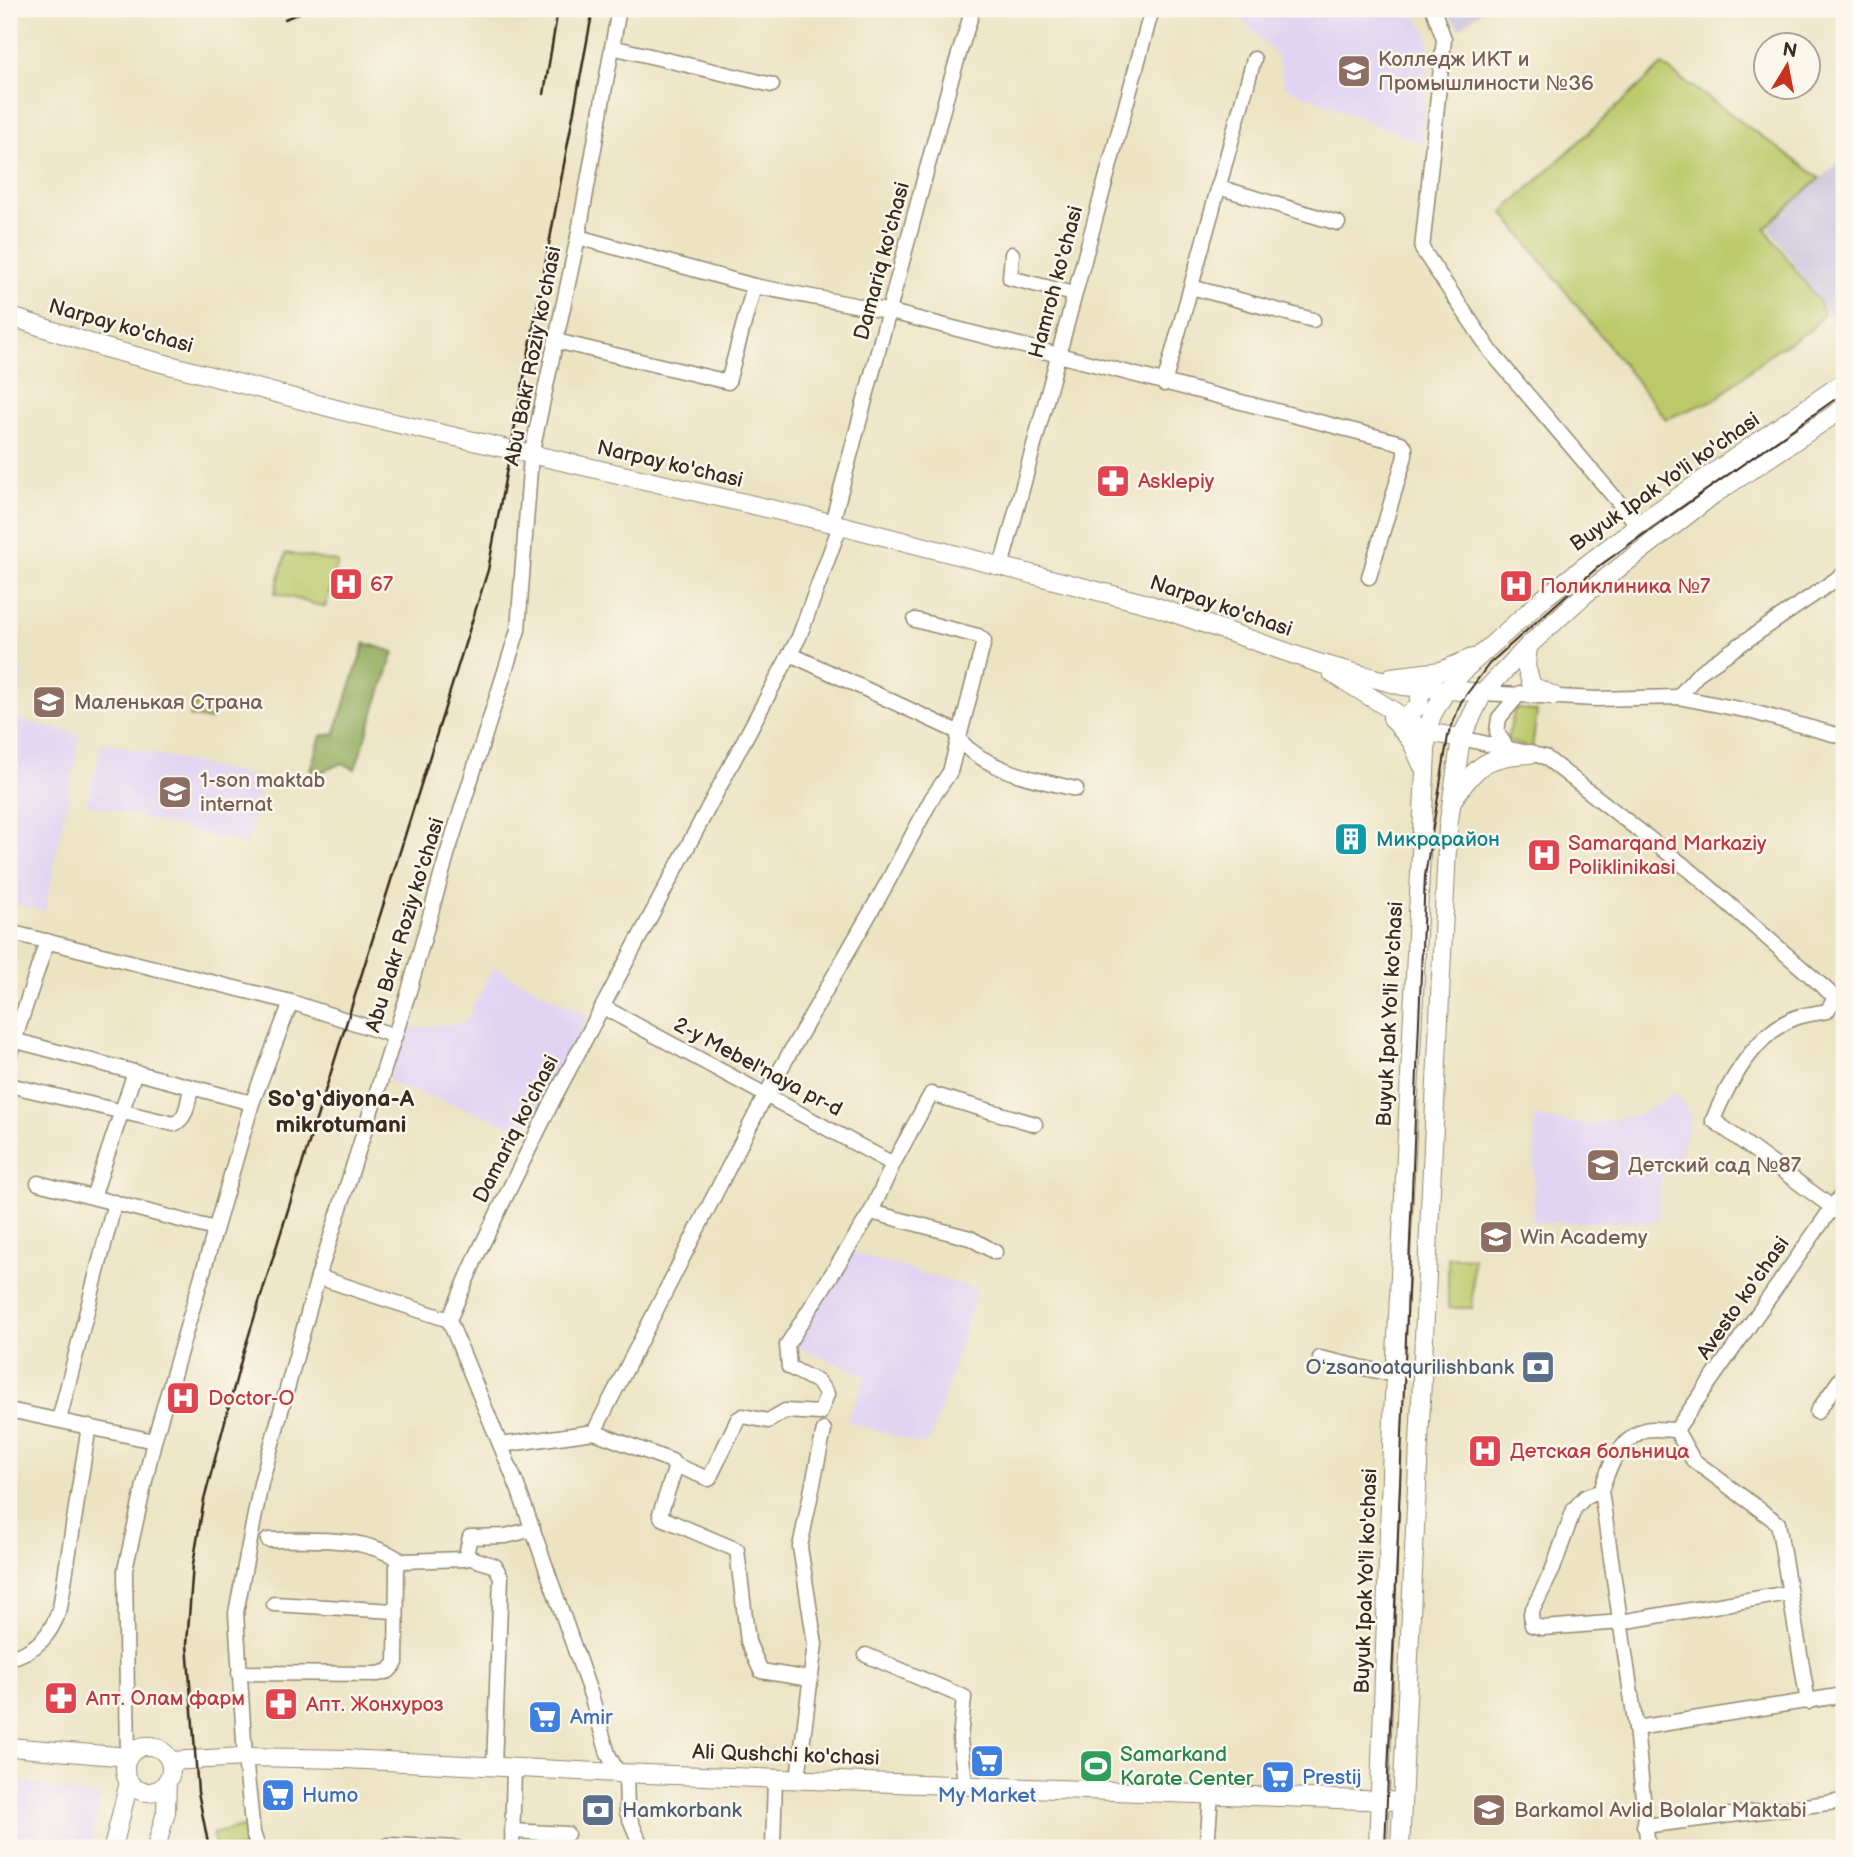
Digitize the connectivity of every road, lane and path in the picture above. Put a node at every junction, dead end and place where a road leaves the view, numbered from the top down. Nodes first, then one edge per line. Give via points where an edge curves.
1 (619, 9) edge
2 (973, 9) edge
3 (1153, 9) edge
4 (1433, 9) edge
5 (612, 47) junction
6 (1254, 59) dead end
7 (772, 85) dead end
8 (1219, 187) junction
9 (1338, 223) dead end
10 (578, 237) junction
11 (1012, 254) dead end
12 (754, 286) junction
13 (1191, 286) junction
14 (1074, 294) junction
15 (891, 312) junction
16 (9, 316) edge
17 (1313, 320) dead end
18 (556, 341) junction
19 (1058, 353) junction
20 (1844, 382) edge
21 (1164, 384) junction
22 (1844, 408) edge
23 (531, 456) junction
24 (836, 525) junction
25 (1638, 525) junction
26 (1001, 567) junction
27 (1844, 574) edge
28 (1369, 576) dead end
29 (915, 620) dead end
30 (1528, 646) junction
31 (790, 654) junction
32 (1482, 654) junction
33 (1318, 663) junction
34 (1368, 677) junction
35 (1421, 688) junction
36 (1446, 691) junction
37 (1483, 693) junction
38 (1520, 694) junction
39 (1554, 696) junction
40 (1678, 697) junction
41 (1372, 699) junction
42 (1404, 720) junction
43 (1427, 732) junction
44 (959, 736) junction
45 (1844, 737) edge
46 (1461, 738) junction
47 (1507, 748) junction
48 (1530, 754) junction
49 (1424, 773) junction
50 (1076, 789) dead end
51 (1452, 800) junction
52 (9, 932) edge
53 (47, 941) junction
54 (1840, 1001) edge
55 (291, 1002) junction
56 (603, 1007) junction
57 (394, 1036) junction
58 (12, 1040) edge
59 (9, 1056) edge
60 (135, 1072) junction
61 (9, 1085) edge
62 (191, 1087) junction
63 (765, 1096) junction
64 (252, 1103) junction
65 (122, 1112) junction
66 (1035, 1124) dead end
67 (893, 1164) junction
68 (38, 1183) dead end
69 (1844, 1191) edge
70 (93, 1197) junction
71 (115, 1202) junction
72 (1839, 1211) edge
73 (871, 1212) junction
74 (215, 1229) junction
75 (995, 1252) dead end
76 (318, 1277) junction
77 (449, 1320) junction
78 (1320, 1358) dead end
79 (1844, 1374) edge
80 (1395, 1375) junction
81 (9, 1410) edge
82 (1817, 1412) dead end
83 (59, 1420) junction
84 (89, 1426) junction
85 (824, 1430) dead end
86 (1676, 1430) junction
87 (594, 1432) junction
88 (154, 1441) junction
89 (501, 1445) junction
90 (676, 1465) junction
91 (1601, 1491) junction
92 (533, 1530) junction
93 (268, 1540) dead end
94 (467, 1557) junction
95 (402, 1561) junction
96 (1788, 1592) junction
97 (274, 1604) dead end
98 (396, 1611) junction
99 (1620, 1622) junction
100 (866, 1655) dead end
101 (9, 1658) edge
102 (239, 1673) junction
103 (810, 1678) junction
104 (1844, 1695) edge
105 (1808, 1702) junction
106 (1636, 1728) junction
107 (9, 1747) edge
108 (128, 1757) junction
109 (245, 1757) junction
110 (170, 1761) junction
111 (494, 1767) junction
112 (514, 1767) junction
113 (622, 1773) junction
114 (775, 1777) junction
115 (798, 1778) junction
116 (167, 1781) junction
117 (129, 1782) junction
118 (965, 1784) junction
119 (1211, 1794) junction
120 (1380, 1800) junction
121 (125, 1801) junction
122 (1844, 1801) edge
123 (1402, 1802) junction
124 (166, 1812) junction
125 (1644, 1826) junction
126 (512, 1831) junction
127 (567, 1834) dead end
128 (113, 1848) edge
129 (156, 1848) edge
130 (258, 1848) edge
131 (388, 1848) edge
132 (457, 1848) edge
133 (512, 1848) edge
134 (642, 1848) edge
135 (772, 1848) edge
136 (1207, 1848) edge
137 (1378, 1848) edge
138 (1400, 1848) edge
139 (1648, 1848) edge

1 - 5 street, Abu Bakr Roziy ko'chasi
2 - 15 street, Damariq ko'chasi
3 - 14 street, Hamroh ko'chasi
4 - 25 street via 1444,39 1422,249 1492,353
5 - 7 street
5 - 10 street, Abu Bakr Roziy ko'chasi
6 - 8 street
8 - 9 street
8 - 13 street
10 - 12 street
10 - 18 street, Abu Bakr Roziy ko'chasi
11 - 14 street via 1010,278
12 - 15 street
12 - 18 street via 728,382
13 - 17 street
13 - 21 street
14 - 19 street, Hamroh ko'chasi
15 - 19 street
15 - 24 street, Damariq ko'chasi
16 - 23 main road, Narpay ko'chasi via 105,348
18 - 23 street, Abu Bakr Roziy ko'chasi
19 - 21 street
19 - 26 street, Hamroh ko'chasi
20 - 25 main road, Buyuk Ipak Yo'li ko'chasi
21 - 28 street via 1401,443 1405,456
22 - 30 main road, Buyuk Ipak Yo'li ko'chasi via 1713,495 1584,595
23 - 24 main road, Narpay ko'chasi
23 - 57 street, Abu Bakr Roziy ko'chasi via 518,630
24 - 26 main road, Narpay ko'chasi
24 - 31 street, Damariq ko'chasi
25 - 32 main road, Buyuk Ipak Yo'li ko'chasi via 1545,597
26 - 33 main road, Narpay ko'chasi via 1148,604
27 - 40 street via 1700,672
29 - 44 street via 984,641
30 - 37 main road, Buyuk Ipak Yo'li ko'chasi
30 - 39 main road via 1525,666 1532,686
31 - 44 street
31 - 56 street, Damariq ko'chasi
32 - 34 main road via 1441,671
32 - 36 main road, Buyuk Ipak Yo'li ko'chasi
33 - 34 main road, Narpay ko'chasi
33 - 41 main road, Narpay ko'chasi
34 - 35 main road, Narpay ko'chasi
35 - 36 main road, Narpay ko'chasi
35 - 42 main road via 1419,705
36 - 37 main road, Narpay ko'chasi
36 - 43 main road, Buyuk Ipak Yo'li ko'chasi
37 - 38 street
37 - 46 main road, Buyuk Ipak Yo'li ko'chasi
38 - 39 street
38 - 47 street via 1500,718 1497,733
39 - 40 street
40 - 45 street
41 - 42 main road, Narpay ko'chasi
41 - 49 main road via 1408,736
42 - 43 main road, Narpay ko'chasi
43 - 46 main road, Narpay ko'chasi
43 - 49 main road, Buyuk Ipak Yo'li ko'chasi
44 - 50 street via 986,762
44 - 63 street via 950,772
46 - 47 street
46 - 51 main road, Buyuk Ipak Yo'li ko'chasi
47 - 48 street
48 - 51 main road via 1492,758 1478,767
48 - 54 street via 1545,757 1691,871
49 - 80 main road, Buyuk Ipak Yo'li ko'chasi
51 - 123 main road, Buyuk Ipak Yo'li ko'chasi
52 - 53 street
53 - 55 street
53 - 58 street
54 - 72 street via 1827,1011 1776,1027 1754,1050 1713,1121
55 - 57 street
55 - 64 street
56 - 63 street, 2-y Mebel'naya pr-d
56 - 77 street, Damariq ko'chasi via 549,1108
57 - 76 street, Abu Bakr Roziy ko'chasi
58 - 59 street
58 - 60 street
60 - 62 street
60 - 65 street
61 - 65 street
62 - 64 street
62 - 65 street via 185,1114 174,1124
63 - 67 street, 2-y Mebel'naya pr-d
63 - 87 street
64 - 74 street
65 - 70 street
66 - 67 street via 931,1094
67 - 73 street
68 - 70 street
69 - 72 street, Avesto ko'chasi
70 - 71 street
71 - 74 street
71 - 83 street
72 - 86 street, Avesto ko'chasi
73 - 75 street via 970,1238
73 - 90 street via 787,1345 789,1367 818,1382 827,1394 820,1413 785,1411 768,1421 743,1416 709,1479
74 - 88 street
76 - 77 street
76 - 102 street, Abu Bakr Roziy ko'chasi via 261,1483 236,1612
77 - 89 street
78 - 80 street
79 - 82 street
80 - 120 main road, Buyuk Ipak Yo'li ko'chasi
81 - 83 street
83 - 84 street
84 - 88 street
84 - 101 street via 60,1608 52,1631 38,1645
85 - 103 street via 800,1547 815,1644
86 - 91 street via 1643,1430 1628,1442 1607,1472
86 - 96 street via 1693,1460 1778,1523
87 - 89 street
87 - 90 street
88 - 108 street via 125,1570
89 - 92 street
90 - 103 street via 662,1518 737,1550 748,1642 761,1671
91 - 99 street
91 - 99 street via 1585,1497 1574,1509 1553,1569 1531,1613 1532,1625
92 - 94 street via 506,1536 474,1535
92 - 113 street via 608,1754
93 - 95 street via 350,1540 383,1549
94 - 95 street
94 - 111 street via 495,1566 501,1577
95 - 98 street via 397,1566
96 - 99 street
96 - 105 street
97 - 98 street
98 - 102 street via 396,1663 389,1671
99 - 106 street
100 - 118 street via 964,1697 960,1740
102 - 109 street, Abu Bakr Roziy ko'chasi
103 - 115 street
104 - 105 street
105 - 106 street
106 - 125 street
107 - 108 main road, Ali Qushchi ko'chasi
108 - 110 main road, Ali Qushchi ko'chasi via 147,1746 162,1750
108 - 117 main road
109 - 110 main road, Ali Qushchi ko'chasi
109 - 111 main road, Ali Qushchi ko'chasi
109 - 130 street, Abu Bakr Roziy ko'chasi
110 - 116 main road
111 - 112 main road, Ali Qushchi ko'chasi
112 - 113 main road, Ali Qushchi ko'chasi
112 - 126 street
113 - 114 main road, Ali Qushchi ko'chasi
113 - 134 street via 627,1812
114 - 115 main road, Ali Qushchi ko'chasi
114 - 135 street
115 - 118 main road, Ali Qushchi ko'chasi
116 - 117 main road via 148,1791
116 - 124 main road
117 - 121 main road
118 - 119 main road, Ali Qushchi ko'chasi
119 - 120 main road, Ali Qushchi ko'chasi
119 - 136 street
120 - 123 main road, Ali Qushchi ko'chasi
120 - 137 main road, Buyuk Ipak Yo'li ko'chasi
121 - 124 main road via 148,1795
121 - 128 main road
122 - 125 street
123 - 138 main road, Buyuk Ipak Yo'li ko'chasi
124 - 129 main road
125 - 139 street
126 - 127 street
126 - 133 street
131 - 132 street

